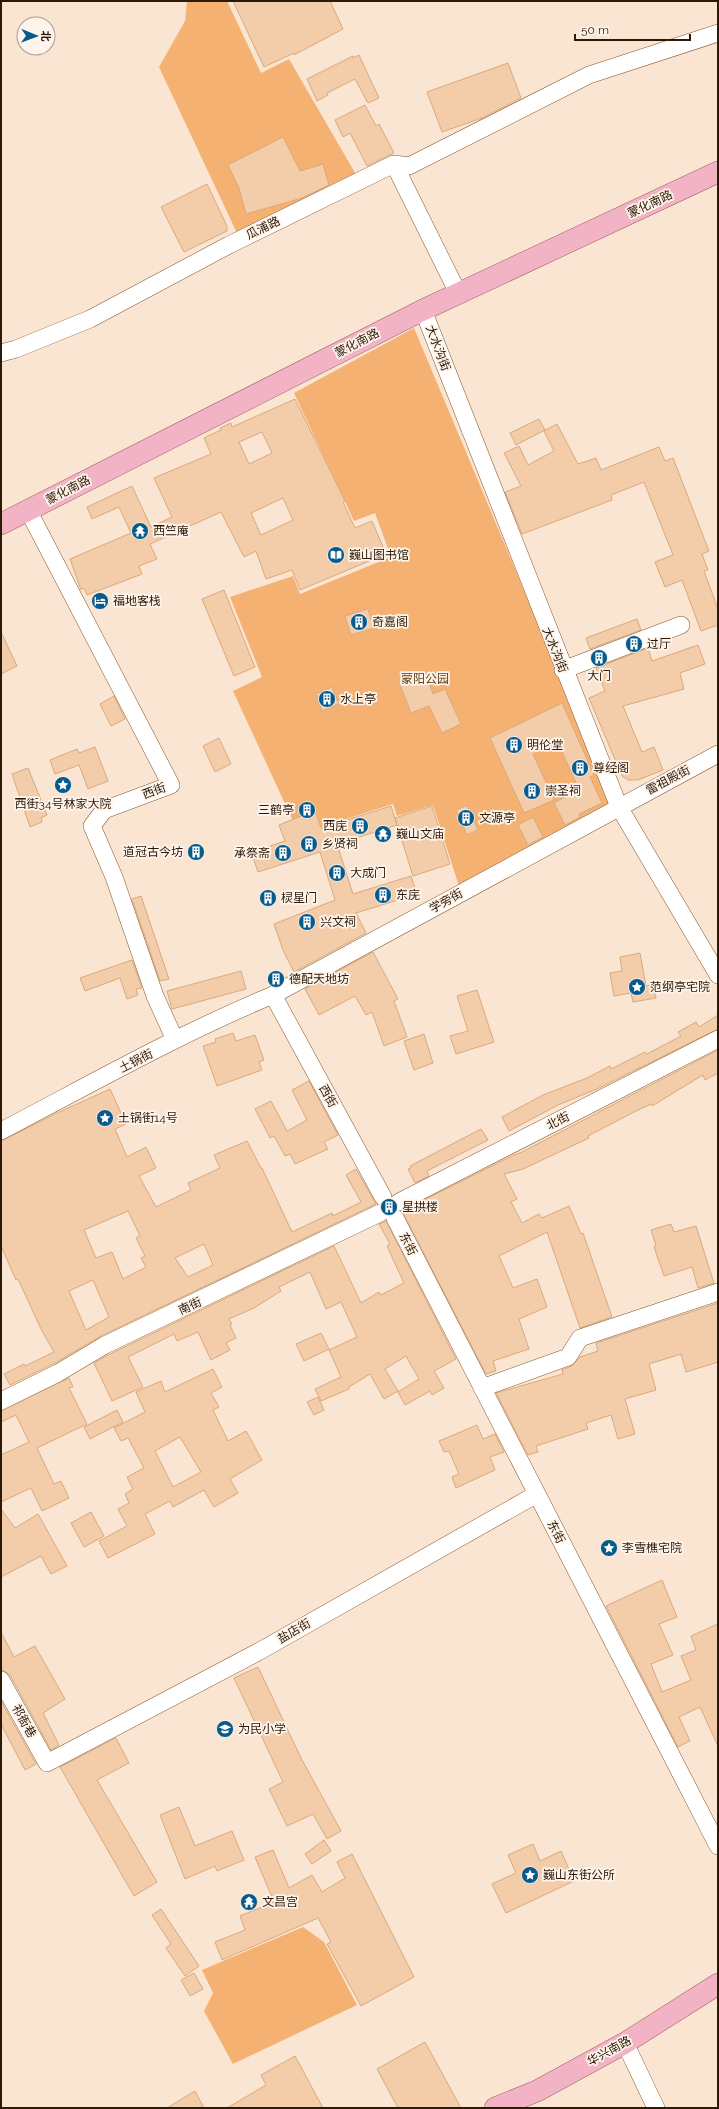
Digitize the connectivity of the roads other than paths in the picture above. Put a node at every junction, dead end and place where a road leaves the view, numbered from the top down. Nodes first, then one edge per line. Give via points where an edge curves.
1 (718, 34) edge
2 (394, 164) junction
3 (718, 172) edge
4 (458, 293) junction
5 (423, 310) junction
6 (1, 353) edge
7 (28, 510) junction
8 (1, 524) edge
9 (682, 625) dead end
10 (564, 670) junction
11 (718, 754) edge
12 (619, 807) junction
13 (718, 975) edge
14 (273, 995) junction
15 (175, 1040) junction
16 (718, 1040) edge
17 (1, 1131) edge
18 (389, 1207) junction
19 (718, 1292) edge
20 (482, 1388) junction
21 (1, 1401) edge
22 (537, 1494) junction
23 (1, 1680) edge
24 (47, 1763) joint
25 (718, 1846) edge
26 (718, 1984) edge
27 (625, 2043) junction
28 (495, 2108) edge
29 (656, 2108) edge

1 - 2 street via 589,75 409,166
2 - 4 street
2 - 6 street, 瓜浦路 via 229,245 90,319
3 - 4 main road, 蒙化南路
4 - 5 main road, 蒙化南路
5 - 7 main road, 蒙化南路
5 - 10 street, 大水沟街
7 - 8 main road, 蒙化南路
7 - 15 street, 西街 via 171,785 104,810 92,826 114,877 155,996
9 - 10 street
10 - 12 street, 大水沟街
11 - 12 street, 雷祖殿街
12 - 13 street, 大水沟街
12 - 14 street, 学旁街
14 - 15 street, 土锅街
14 - 18 street, 西街
15 - 17 street, 土锅街
16 - 18 street, 北街
18 - 20 street, 东街
18 - 21 street, 南街 via 106,1345 58,1373
19 - 20 street via 580,1338 568,1357
20 - 22 street, 东街
22 - 24 street, 盐店街 via 258,1652
22 - 25 street, 东街
23 - 24 street, 祁衙巷
26 - 27 main road, 华兴南路
27 - 28 main road, 华兴南路 via 537,2091
27 - 29 street

